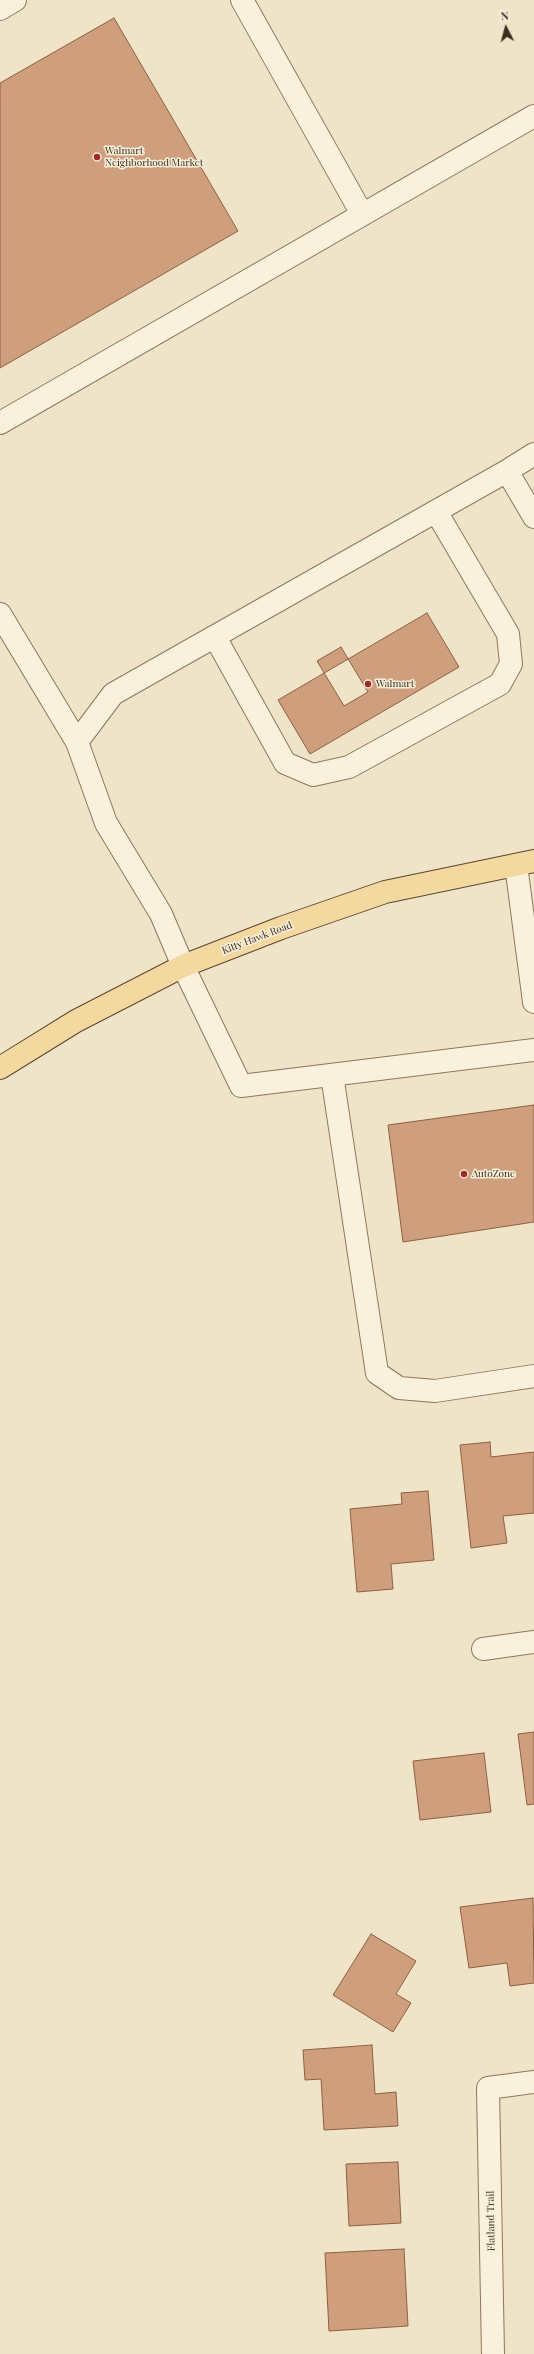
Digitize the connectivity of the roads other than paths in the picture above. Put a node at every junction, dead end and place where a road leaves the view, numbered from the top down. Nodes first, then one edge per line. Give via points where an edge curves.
1 (15, 0) edge
2 (242, 0) edge
3 (0, 9) edge
4 (534, 116) edge
5 (362, 214) junction
6 (0, 423) edge
7 (534, 454) edge
8 (507, 471) junction
9 (437, 512) junction
10 (534, 517) edge
11 (0, 614) edge
12 (216, 637) junction
13 (77, 742) junction
14 (525, 863) edge
15 (183, 966) junction
16 (534, 1002) edge
17 (534, 1050) edge
18 (0, 1068) edge
19 (332, 1075) junction
20 (534, 1376) edge
21 (534, 1642) edge
22 (483, 1649) dead end
23 (534, 2082) edge
24 (493, 2354) edge

1 - 3 street
2 - 5 street
4 - 5 street
5 - 6 street
7 - 8 street
8 - 9 street
8 - 10 street
9 - 12 street
9 - 12 street via 508,634 511,664 500,684 348,767 314,775 285,763
11 - 13 street
12 - 13 street via 113,694
13 - 15 street via 106,823 161,914
14 - 15 main road, Kitty Hawk Road via 385,892
14 - 16 street
15 - 18 main road, Kitty Hawk Road via 76,1021
15 - 19 street via 241,1086
17 - 19 street
19 - 20 street via 377,1373 398,1388 435,1391
21 - 22 street
23 - 24 street, Flatland Trail via 488,2088

